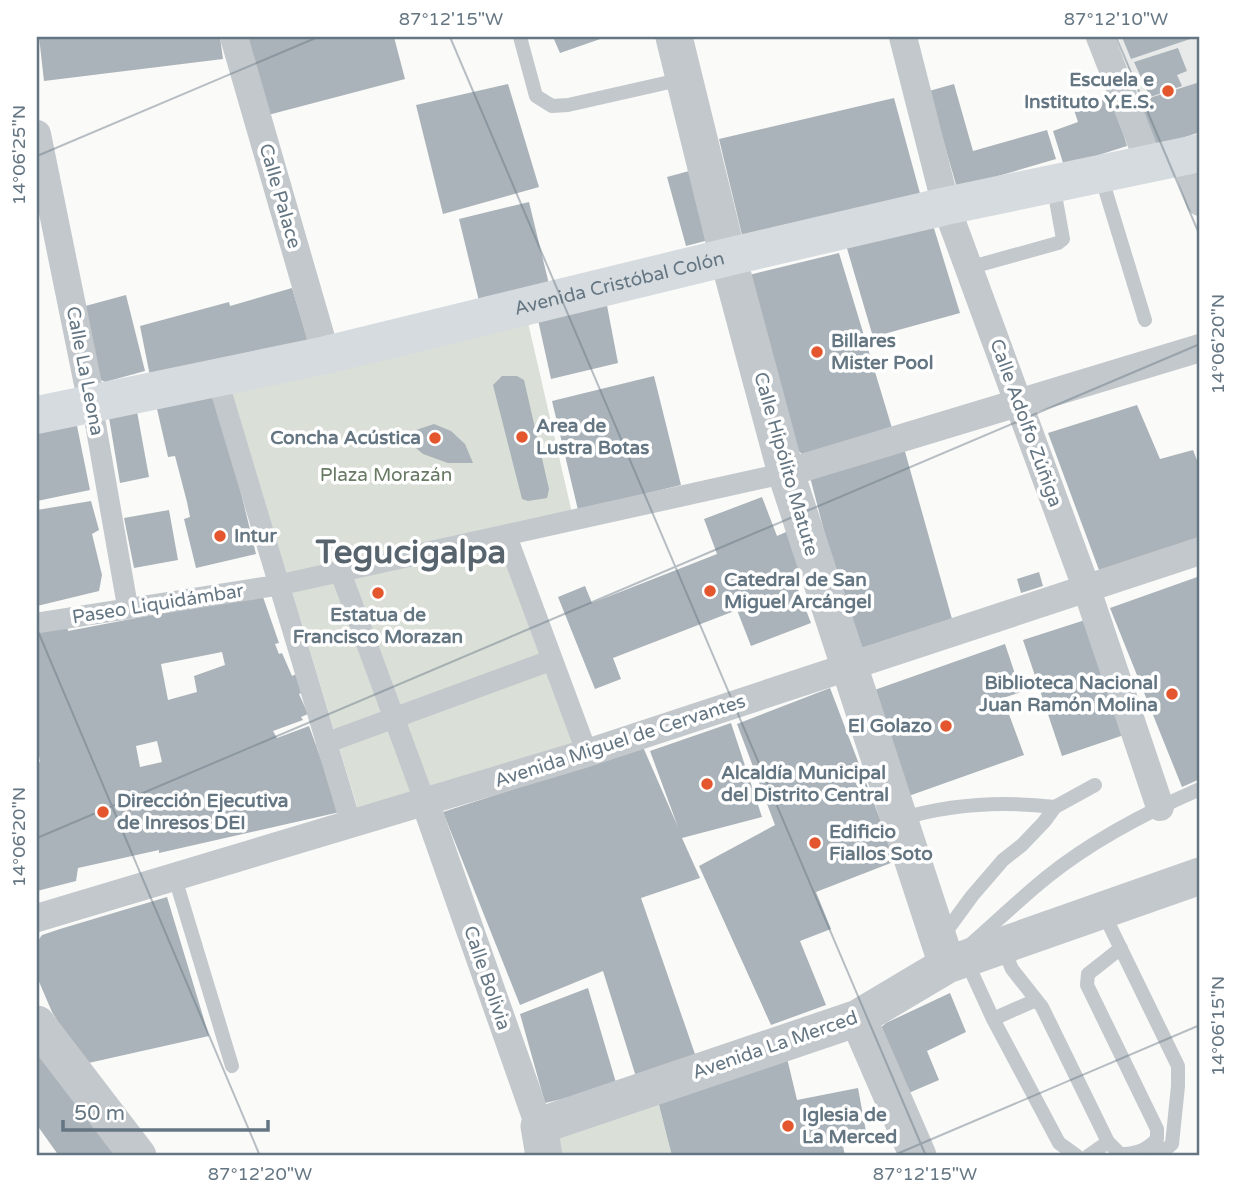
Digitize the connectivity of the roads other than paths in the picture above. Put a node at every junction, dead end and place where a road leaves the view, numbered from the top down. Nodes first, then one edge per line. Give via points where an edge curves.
1 (234, 37) edge
2 (520, 37) edge
3 (674, 37) edge
4 (903, 37) edge
5 (1100, 37) edge
6 (684, 79) junction
7 (37, 134) edge
8 (1178, 158) edge
9 (1101, 175) junction
10 (1053, 184) junction
11 (1200, 202) edge
12 (946, 206) junction
13 (727, 257) junction
14 (968, 268) junction
15 (1144, 320) dead end
16 (1200, 348) edge
17 (326, 355) junction
18 (217, 378) junction
19 (92, 404) junction
20 (1018, 404) junction
21 (37, 415) edge
22 (786, 473) junction
23 (506, 535) junction
24 (1200, 551) edge
25 (340, 571) junction
26 (279, 585) junction
27 (1086, 587) junction
28 (128, 608) junction
29 (37, 623) edge
30 (552, 660) junction
31 (849, 668) junction
32 (394, 718) junction
33 (326, 743) junction
34 (587, 753) junction
35 (1095, 785) dead end
36 (1200, 789) edge
37 (425, 802) junction
38 (1055, 807) junction
39 (1160, 807) junction
40 (899, 820) junction
41 (351, 824) junction
42 (1200, 876) edge
43 (176, 878) junction
44 (1102, 910) junction
45 (37, 918) edge
46 (1002, 946) junction
47 (1121, 948) junction
48 (950, 955) junction
49 (1036, 1000) junction
50 (858, 1018) junction
51 (993, 1019) junction
52 (37, 1024) edge
53 (232, 1066) dead end
54 (541, 1141) edge
55 (1108, 1142) junction
56 (138, 1156) edge
57 (918, 1156) edge
58 (1077, 1156) edge
59 (1088, 1156) edge
60 (1158, 1156) edge

1 - 17 street, Calle Palace
2 - 6 lane via 536,96 552,106
3 - 6 street, Calle Hipólito Matute
4 - 12 street, Calle Adolfo Zúñiga
5 - 8 street
6 - 13 street, Calle Hipólito Matute
7 - 19 street, Calle La Leona
8 - 9 main road, Avenida Cristóbal Colón
8 - 11 street
9 - 10 main road, Avenida Cristóbal Colón
9 - 15 lane
10 - 12 main road, Avenida Cristóbal Colón
10 - 14 lane via 1063,239
12 - 13 main road, Avenida Cristóbal Colón
12 - 14 street, Calle Adolfo Zúñiga
13 - 17 main road, Avenida Cristóbal Colón
13 - 22 street, Calle Hipólito Matute
14 - 20 street, Calle Adolfo Zúñiga
16 - 20 street
17 - 18 main road, Avenida Cristóbal Colón
18 - 19 main road, Avenida Cristóbal Colón
18 - 26 street
19 - 21 main road, Avenida Cristóbal Colón
19 - 28 street, Calle La Leona
20 - 22 street
20 - 27 street, Calle Adolfo Zúñiga
22 - 23 street, Paseo Liquidámbar
22 - 31 street, Calle Hipólito Matute
23 - 25 street, Paseo Liquidámbar
23 - 30 street
24 - 27 street, Avenida Miguel de Cervantes
25 - 26 street, Paseo Liquidámbar
25 - 32 street
26 - 28 street, Paseo Liquidámbar
26 - 33 street
27 - 31 street, Avenida Miguel de Cervantes
27 - 39 street, Calle Adolfo Zúñiga
28 - 29 street, Paseo Liquidámbar
30 - 32 street
30 - 34 street
31 - 34 street, Avenida Miguel de Cervantes
31 - 40 street, Calle Hipólito Matute
32 - 33 street
32 - 37 street
33 - 41 street
34 - 37 street, Avenida Miguel de Cervantes
35 - 38 lane
36 - 39 lane
37 - 41 street, Avenida Miguel de Cervantes
37 - 54 street, Calle Bolivia
38 - 40 lane via 989,804
38 - 48 lane via 980,887
39 - 48 lane via 1048,876
40 - 48 street, Calle Hipólito Matute
41 - 43 street, Avenida Miguel de Cervantes
42 - 44 street, Avenida La Merced
43 - 45 street, Avenida Miguel de Cervantes
43 - 53 lane
44 - 46 street, Avenida La Merced
44 - 47 lane
46 - 48 street, Avenida La Merced
46 - 49 lane via 1012,969
47 - 55 lane via 1088,974 1087,985 1157,1129 1157,1139 1134,1154 1120,1154
47 - 60 lane via 1178,1066 1172,1144
48 - 50 street, Avenida La Merced
48 - 51 lane
49 - 51 lane
49 - 55 lane
50 - 54 street, Avenida La Merced
50 - 57 street
51 - 58 lane via 1059,1143
52 - 56 street
55 - 59 lane

